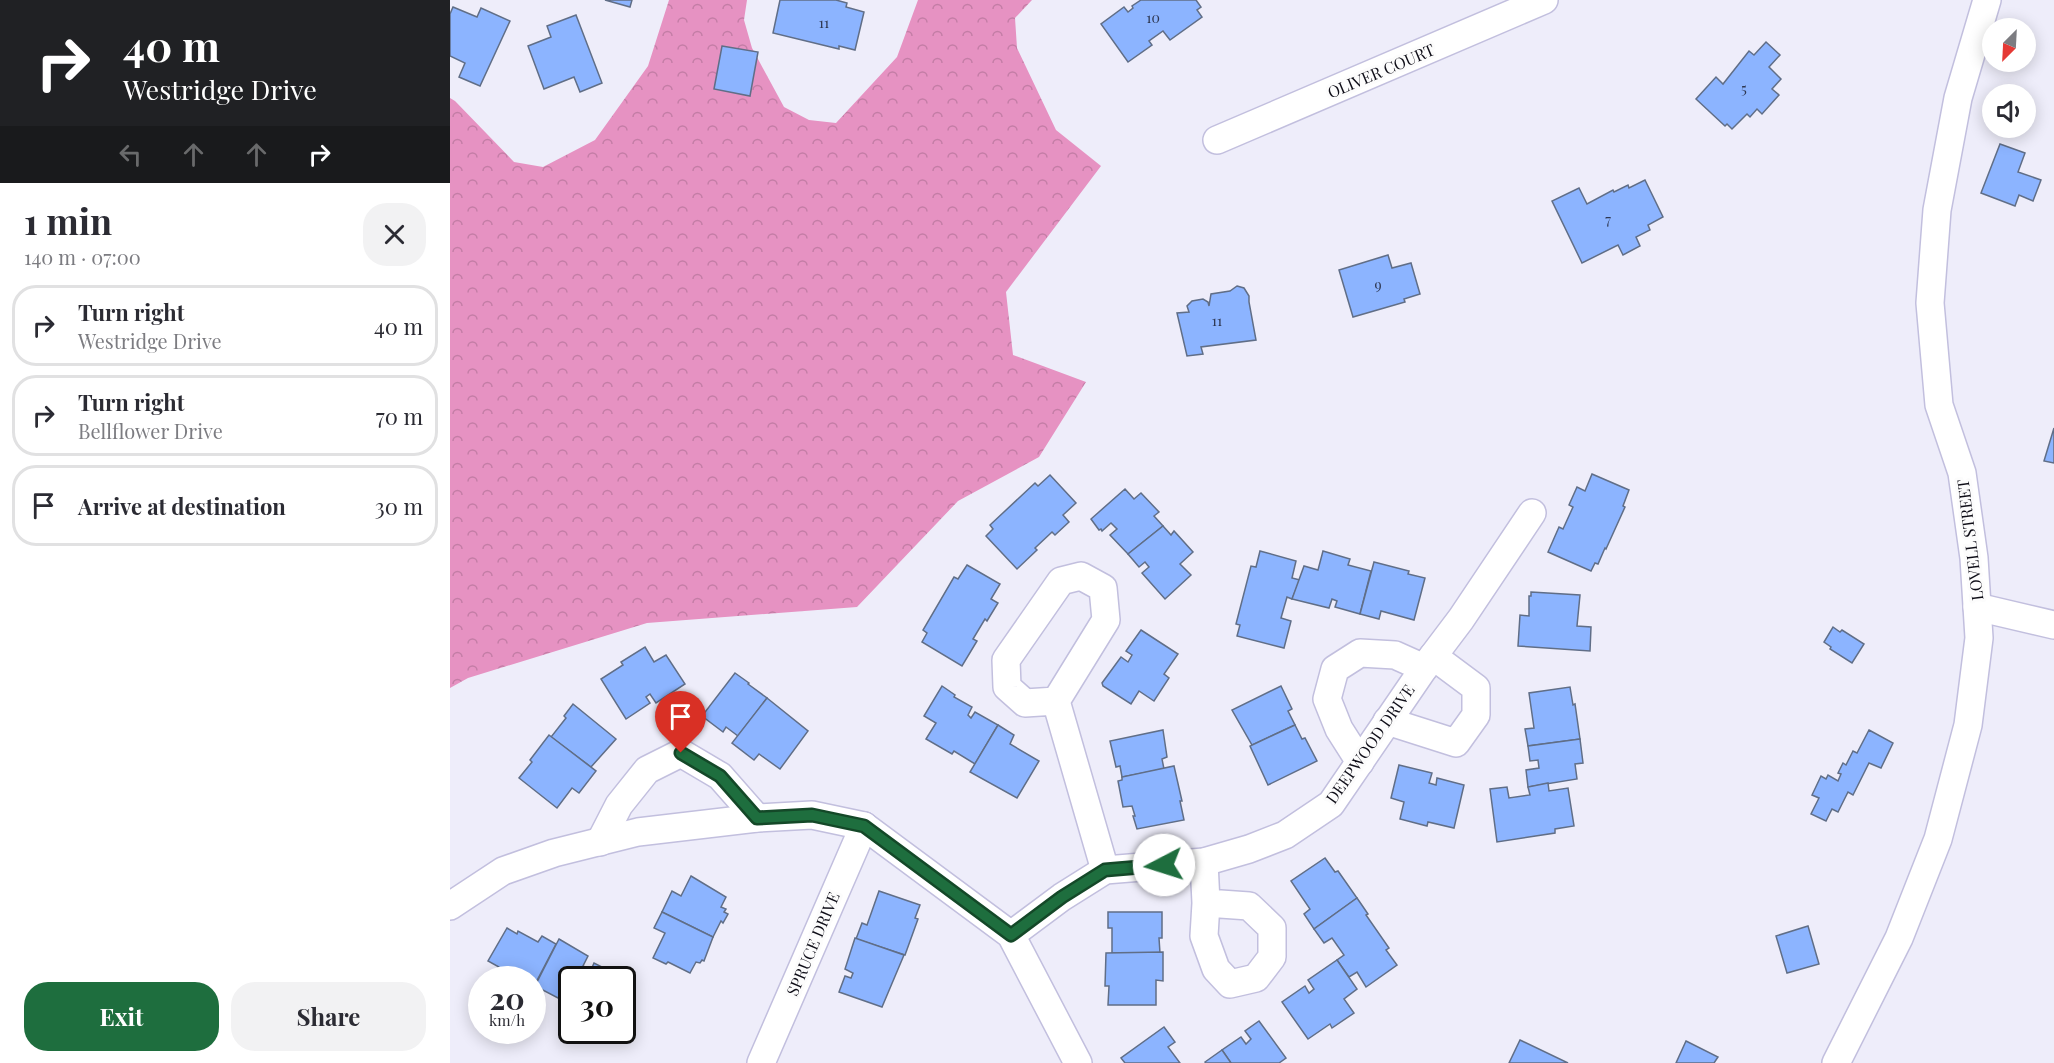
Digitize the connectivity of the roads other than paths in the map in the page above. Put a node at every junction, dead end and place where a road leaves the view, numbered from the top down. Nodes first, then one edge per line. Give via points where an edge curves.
1 (1544, 0) edge
2 (1987, 0) edge
3 (1217, 140) dead end
4 (1532, 513) dead end
5 (1977, 607) junction
6 (2054, 625) edge
7 (1429, 662) junction
8 (1056, 701) junction
9 (1387, 721) junction
10 (1360, 762) junction
11 (757, 818) junction
12 (864, 826) junction
13 (600, 842) junction
14 (1204, 862) junction
15 (1105, 870) junction
16 (1206, 903) dead end
17 (450, 906) edge
18 (1011, 935) junction
19 (761, 1063) edge
20 (1078, 1063) edge
21 (1836, 1063) edge

1 - 3 street, OLIVER COURT
2 - 5 street, LOVELL STREET via 1958,98 1937,210 1930,303 1939,405 1962,473
4 - 7 street, DEEPWOOD DRIVE
5 - 6 street
5 - 21 street, LOVELL STREET via 1979,638 1968,725 1938,839 1899,938
7 - 9 street, DEEPWOOD DRIVE
7 - 9 street via 1476,688 1476,714 1469,724 1456,742
7 - 10 street via 1360,653 1335,669 1327,699 1339,729
8 - 8 street via 1106,620 1103,588 1081,576 1061,581 1006,660 1008,687 1026,703
8 - 15 street
9 - 10 street, DEEPWOOD DRIVE
10 - 14 street, DEEPWOOD DRIVE via 1331,804 1285,835
11 - 12 street via 812,815
11 - 13 street via 638,832
11 - 13 street via 720,776 681,753 647,770 619,805
12 - 18 street
12 - 19 street, SPRUCE DRIVE
13 - 17 street via 503,871
14 - 15 street, DEEPWOOD DRIVE
14 - 16 street
15 - 18 street, DEEPWOOD DRIVE
18 - 20 street

